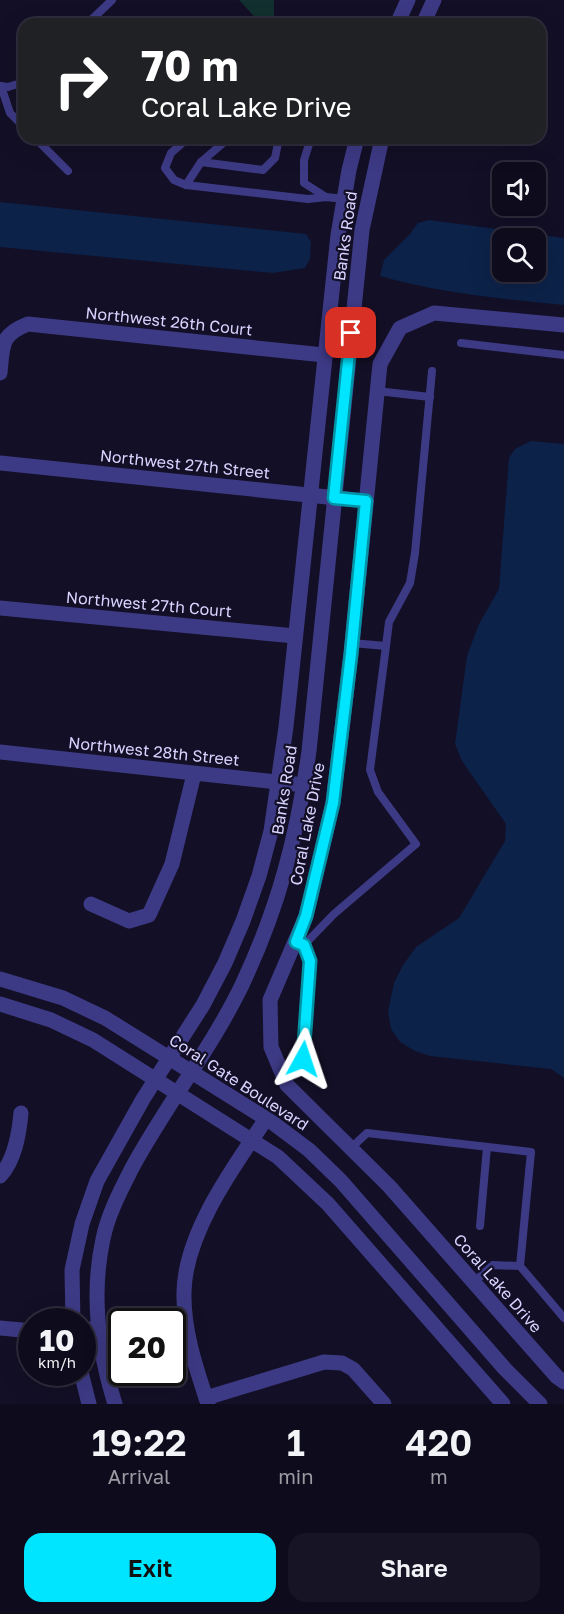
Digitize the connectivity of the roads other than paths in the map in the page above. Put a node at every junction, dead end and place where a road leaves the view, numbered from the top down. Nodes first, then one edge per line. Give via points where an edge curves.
1 (112, 0) edge
2 (408, 0) edge
3 (434, 0) edge
4 (93, 18) edge
5 (400, 18) edge
6 (426, 18) edge
7 (18, 84) edge
8 (1, 86) edge
9 (18, 121) edge
10 (41, 144) edge
11 (181, 144) edge
12 (222, 144) edge
13 (278, 144) edge
14 (309, 144) edge
15 (356, 144) edge
16 (381, 144) edge
17 (201, 162) junction
18 (68, 171) dead end
19 (186, 184) junction
20 (326, 197) junction
21 (344, 199) junction
22 (564, 325) edge
23 (461, 343) dead end
24 (324, 355) junction
25 (564, 355) edge
26 (432, 371) dead end
27 (0, 374) edge
28 (377, 391) junction
29 (430, 397) junction
30 (0, 464) edge
31 (309, 495) junction
32 (334, 498) junction
33 (366, 501) junction
34 (0, 608) edge
35 (295, 636) junction
36 (352, 643) junction
37 (386, 646) junction
38 (0, 752) edge
39 (194, 774) junction
40 (279, 782) junction
41 (304, 785) junction
42 (91, 904) dead end
43 (300, 943) junction
44 (0, 979) edge
45 (0, 1004) edge
46 (170, 1058) junction
47 (191, 1071) junction
48 (282, 1072) junction
49 (156, 1079) junction
50 (177, 1092) junction
51 (21, 1113) dead end
52 (266, 1119) junction
53 (252, 1140) junction
54 (487, 1147) junction
55 (351, 1148) junction
56 (0, 1176) edge
57 (480, 1226) dead end
58 (520, 1266) junction
59 (474, 1282) junction
60 (73, 1308) edge
61 (93, 1308) edge
62 (564, 1318) edge
63 (0, 1328) edge
64 (18, 1330) edge
65 (96, 1341) edge
66 (564, 1382) edge
67 (84, 1386) edge
68 (207, 1401) edge
69 (89, 1404) edge
70 (115, 1404) edge
71 (384, 1404) edge
72 (503, 1404) edge
73 (540, 1404) edge

1 - 4 lane
2 - 5 street
3 - 6 street
7 - 8 lane
8 - 9 lane via 10,113
10 - 18 lane
11 - 19 lane via 171,153 165,168 174,180
12 - 17 lane
13 - 17 lane via 275,158 263,170
14 - 20 lane via 304,183
15 - 21 street, Banks Road
16 - 32 street, Banks Road via 362,230
17 - 19 lane
19 - 20 lane via 308,200
20 - 21 lane
21 - 24 street, Banks Road
22 - 28 street, Coral Lake Drive via 434,313 400,328 380,364
23 - 25 lane
24 - 27 street, Northwest 26th Court via 28,324 11,330 3,342
24 - 31 street, Banks Road
26 - 29 lane
28 - 29 lane
28 - 33 street, Coral Lake Drive
29 - 37 lane via 410,583 389,622
30 - 31 street, Northwest 27th Street
31 - 32 street, Northwest 27th Street
31 - 35 street, Banks Road
32 - 33 street, Northwest 27th Street
32 - 41 street, Banks Road
33 - 36 street, Coral Lake Drive
34 - 35 street, Northwest 27th Court
35 - 40 street, Banks Road
36 - 37 lane
36 - 43 street, Coral Lake Drive via 333,803
37 - 43 lane via 370,770 378,792 416,844
38 - 39 street, Northwest 28th Street
39 - 40 street, Northwest 28th Street
39 - 42 street via 172,864 149,915 129,921
40 - 41 street, Northwest 28th Street
40 - 46 street, Banks Road via 271,831 243,921 209,994
41 - 47 street, Banks Road via 274,907 241,986
43 - 48 street, Coral Lake Drive via 270,1000 271,1047
43 - 48 lane via 310,961 303,1059
44 - 46 street, Coral Gate Boulevard via 42,990 85,1008
45 - 49 street via 72,1029
46 - 47 street, Coral Gate Boulevard
46 - 49 street, Banks Road
47 - 50 street, Banks Road
47 - 52 street, Coral Gate Boulevard
48 - 55 street, Coral Lake Drive via 287,1085
49 - 50 street
49 - 60 street, Banks Road via 97,1181 72,1270
50 - 53 street
50 - 61 street, Banks Road via 119,1192 103,1237
51 - 56 street via 19,1135
52 - 53 street
52 - 73 street, Coral Gate Boulevard via 326,1165
53 - 68 street via 196,1237 184,1290 190,1344
53 - 72 street via 278,1157 328,1204
54 - 55 lane via 367,1133
54 - 57 lane
54 - 58 lane via 531,1152
55 - 59 street, Coral Lake Drive
58 - 59 lane via 493,1265
58 - 62 lane
59 - 66 street, Coral Lake Drive
63 - 64 street
65 - 70 street, Banks Road
67 - 69 street
68 - 71 street via 324,1362 342,1363 353,1369

